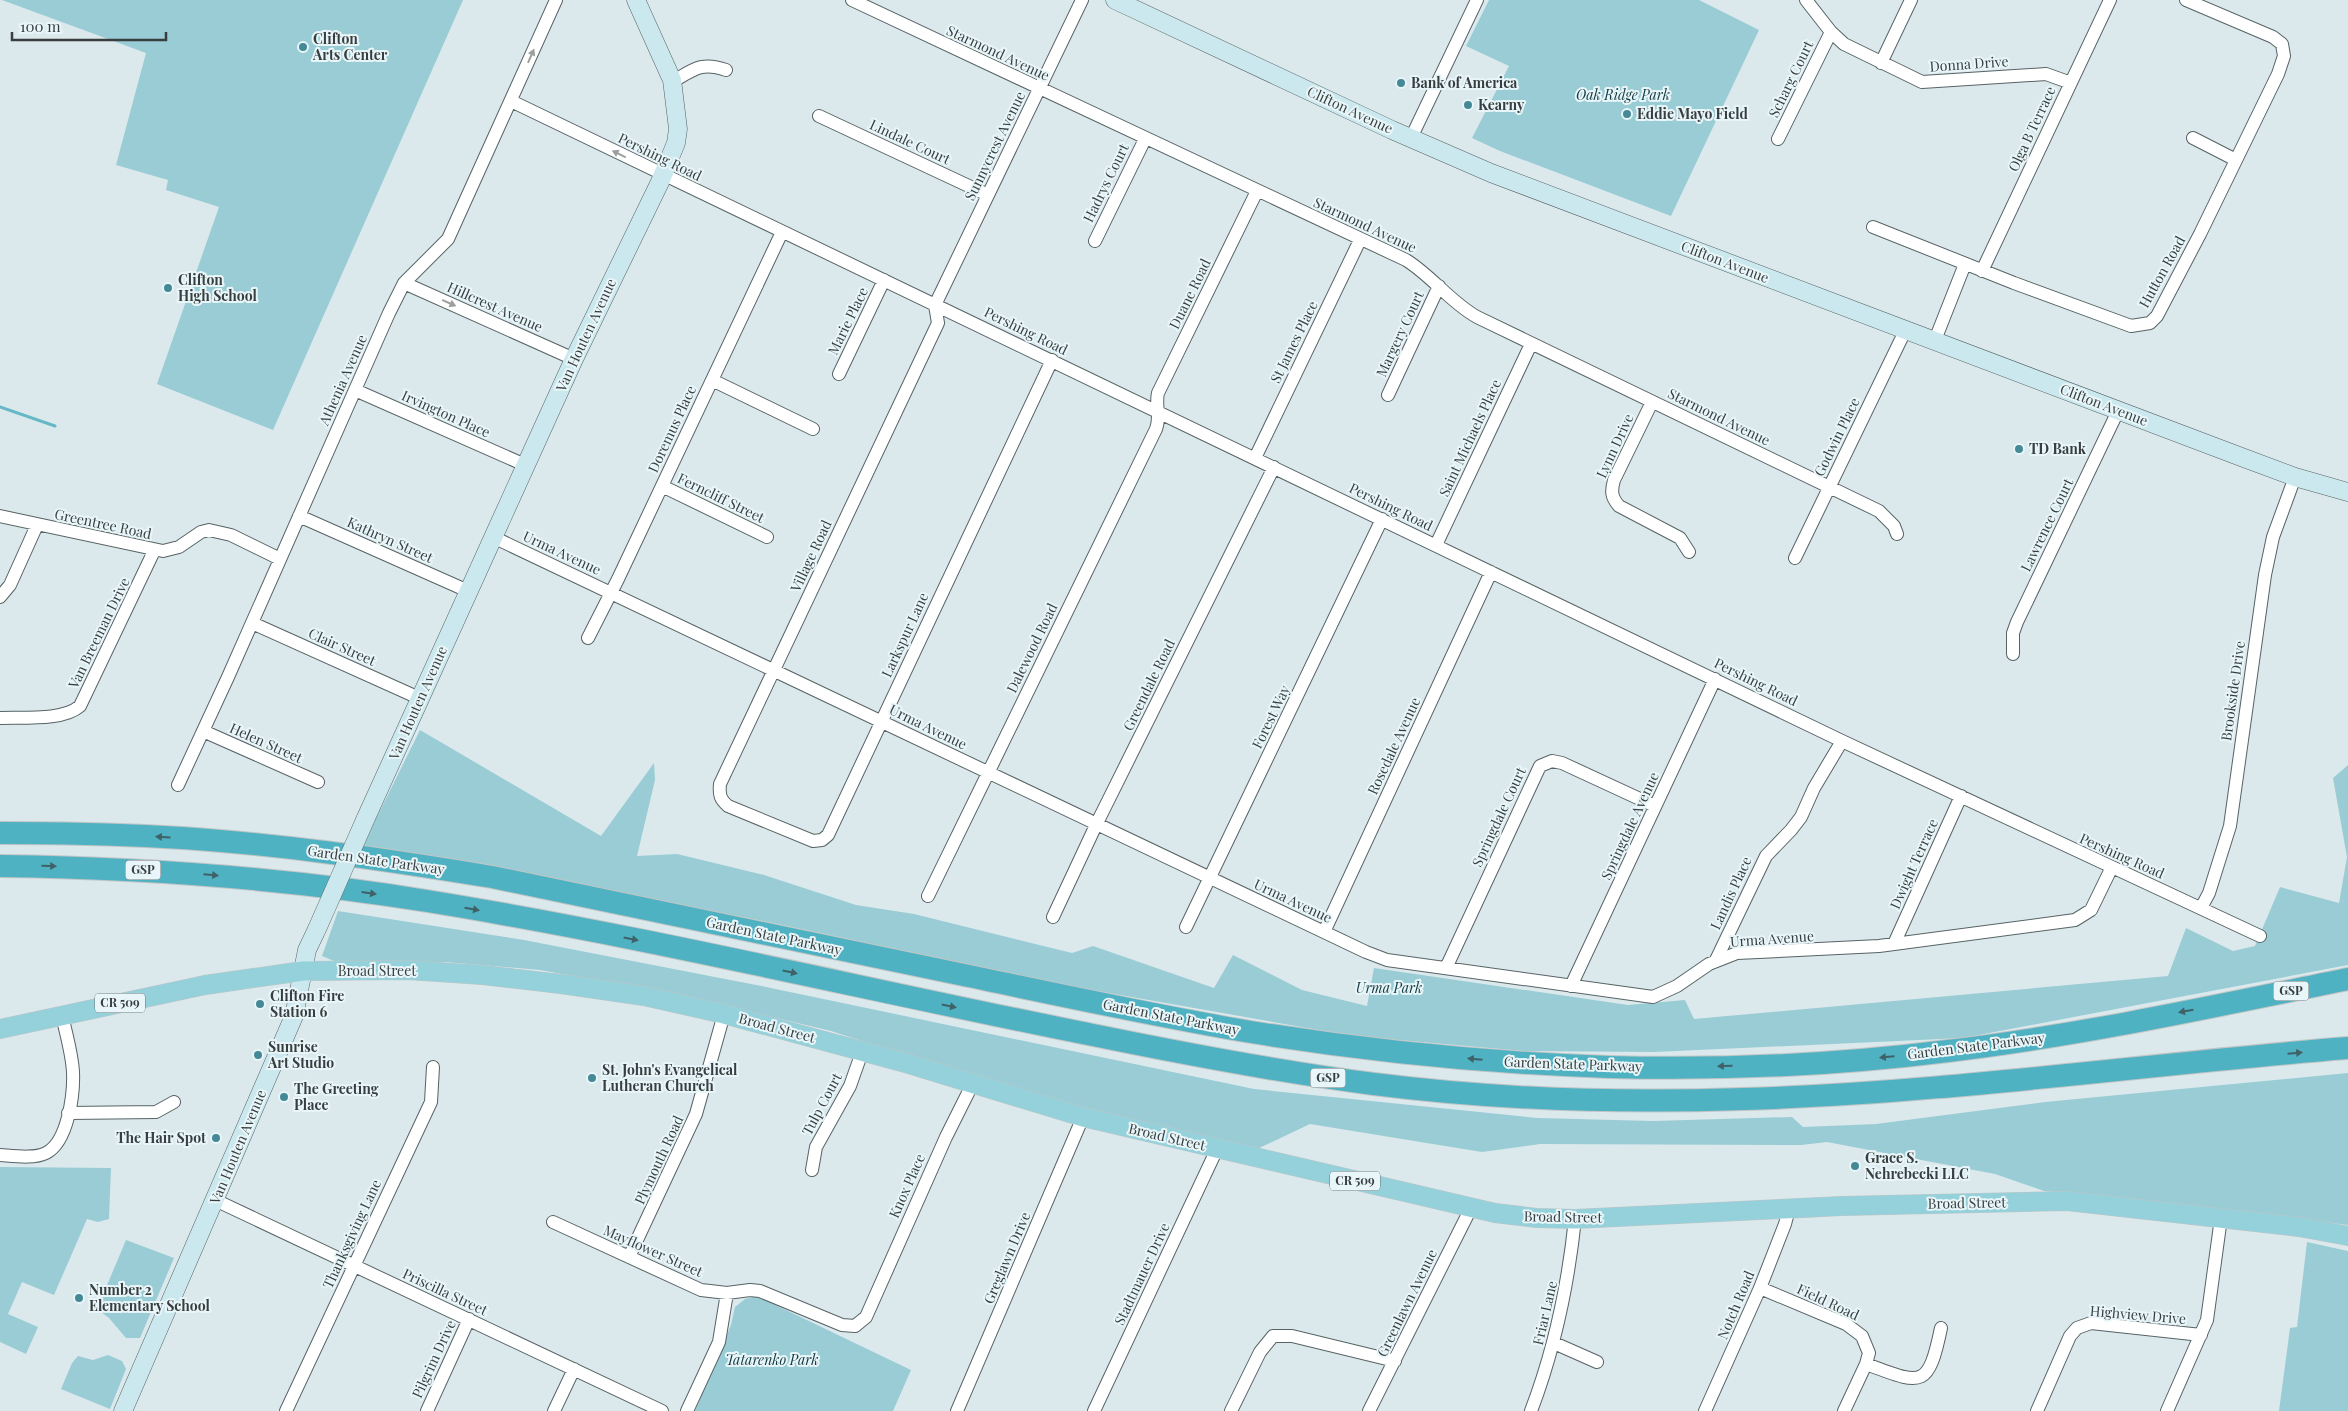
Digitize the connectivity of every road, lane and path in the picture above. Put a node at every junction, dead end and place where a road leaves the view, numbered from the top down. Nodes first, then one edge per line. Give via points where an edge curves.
1 (556, 0) edge
2 (636, 0) edge
3 (852, 0) edge
4 (1082, 0) edge
5 (1115, 0) edge
6 (1477, 0) edge
7 (1806, 0) edge
8 (1911, 0) edge
9 (2110, 0) edge
10 (2186, 0) edge
11 (1831, 32) junction
12 (1882, 63) junction
13 (726, 70) dead end
14 (672, 82) junction
15 (2071, 83) junction
16 (1039, 90) junction
17 (511, 101) junction
18 (819, 116) dead end
19 (1145, 138) junction
20 (1411, 138) junction
21 (2192, 138) dead end
22 (1778, 139) dead end
23 (2236, 160) junction
24 (663, 176) junction
25 (1257, 191) junction
26 (988, 195) junction
27 (1873, 227) dead end
28 (782, 232) junction
29 (1360, 240) junction
30 (1095, 241) dead end
31 (1965, 264) junction
32 (1982, 271) junction
33 (884, 280) junction
34 (404, 283) junction
35 (1439, 286) junction
36 (935, 305) junction
37 (1906, 329) junction
38 (1934, 340) junction
39 (1532, 344) junction
40 (574, 359) junction
41 (1052, 360) junction
42 (839, 374) dead end
43 (712, 380) junction
44 (355, 390) junction
45 (1388, 395) dead end
46 (1652, 402) junction
47 (2118, 411) junction
48 (1159, 412) junction
49 (813, 429) dead end
50 (1255, 458) junction
51 (525, 465) junction
52 (1274, 467) junction
53 (2295, 477) junction
54 (662, 486) junction
55 (1830, 488) junction
56 (2348, 492) edge
57 (0, 516) edge
58 (299, 516) junction
59 (1382, 519) junction
60 (37, 525) junction
61 (1897, 534) dead end
62 (493, 537) junction
63 (766, 537) dead end
64 (1436, 545) junction
65 (154, 550) junction
66 (1690, 552) dead end
67 (1795, 558) dead end
68 (280, 559) junction
69 (1491, 572) junction
70 (468, 591) junction
71 (611, 593) junction
72 (0, 597) edge
73 (252, 623) junction
74 (588, 638) dead end
75 (2013, 654) dead end
76 (774, 671) junction
77 (1715, 679) junction
78 (420, 698) junction
79 (0, 718) edge
80 (881, 721) junction
81 (203, 731) junction
82 (1842, 741) junction
83 (988, 773) junction
84 (318, 782) dead end
85 (178, 785) dead end
86 (1961, 796) junction
87 (1655, 806) junction
88 (740, 811) joint
89 (1096, 825) junction
90 (0, 833) edge
91 (0, 866) edge
92 (2111, 868) junction
93 (1209, 879) junction
94 (928, 896) dead end
95 (2201, 908) junction
96 (1053, 918) dead end
97 (1186, 927) dead end
98 (1324, 932) junction
99 (2260, 936) dead end
100 (1894, 944) junction
101 (1716, 960) junction
102 (1446, 968) junction
103 (303, 971) junction
104 (2348, 979) edge
105 (1571, 986) junction
106 (724, 1014) junction
107 (62, 1015) junction
108 (0, 1028) edge
109 (2348, 1048) edge
110 (862, 1052) junction
111 (433, 1067) dead end
112 (972, 1085) junction
113 (174, 1102) dead end
114 (68, 1113) junction
115 (1083, 1117) junction
116 (1217, 1149) junction
117 (0, 1155) edge
118 (812, 1170) dead end
119 (215, 1200) junction
120 (1471, 1208) junction
121 (1789, 1209) junction
122 (2221, 1218) junction
123 (1575, 1219) junction
124 (554, 1222) dead end
125 (2348, 1236) edge
126 (629, 1257) junction
127 (354, 1266) junction
128 (1760, 1288) junction
129 (727, 1292) junction
130 (873, 1302) joint
131 (469, 1319) junction
132 (1941, 1328) dead end
133 (2201, 1335) junction
134 (1554, 1343) junction
135 (1395, 1361) junction
136 (1597, 1362) dead end
137 (1866, 1364) junction
138 (574, 1369) junction
139 (123, 1411) edge
140 (286, 1411) edge
141 (427, 1411) edge
142 (554, 1411) edge
143 (662, 1411) edge
144 (687, 1411) edge
145 (957, 1411) edge
146 (1094, 1411) edge
147 (1231, 1411) edge
148 (1369, 1411) edge
149 (1531, 1411) edge
150 (1705, 1411) edge
151 (1844, 1411) edge
152 (2037, 1411) edge
153 (2166, 1411) edge

17 -> 1 street, Athenia Avenue
2 - 14 main road, Van Houten Avenue
3 - 16 street, Starmond Avenue
4 - 16 street, Sunnycrest Avenue
5 - 20 main road, Clifton Avenue
6 - 20 street
7 - 11 street, Donna Drive
8 - 12 street
9 - 15 street, Olga B Terrace
10 - 23 street, Hutton Road via 2282,44 2284,56 2278,74
11 - 12 street, Donna Drive via 1844,44
11 - 22 street, Scharg Court
12 - 15 street, Donna Drive via 1922,82 2046,74
13 - 14 street via 707,65 697,67
14 - 24 main road, Van Houten Avenue via 678,129
15 - 32 street, Olga B Terrace
16 - 19 street, Starmond Avenue
16 - 26 street, Sunnycrest Avenue
24 -> 17 street, Pershing Road
17 - 34 street, Athenia Avenue via 448,239
18 - 26 street, Lindale Court
19 - 25 street, Starmond Avenue
19 - 30 street, Hadrys Court
20 - 37 main road, Clifton Avenue via 1499,176
21 - 23 street
23 - 32 street, Hutton Road via 2200,234 2150,323 2131,326
24 - 28 street, Pershing Road
24 - 40 main road, Van Houten Avenue
25 - 29 street, Starmond Avenue
25 - 48 street, Duane Road via 1158,393
26 - 36 street, Sunnycrest Avenue
27 - 31 street, Hutton Road
28 - 33 street, Pershing Road
28 - 43 street, Doremus Place
29 - 35 street, Starmond Avenue via 1406,260
29 - 50 street, St James Place
31 - 32 street, Hutton Road
31 - 38 street
33 - 36 street, Pershing Road
33 - 42 street, Marie Place
34 -> 40 street, Hillcrest Avenue
34 - 44 street, Athenia Avenue
35 - 39 street, Starmond Avenue via 1462,309
35 - 45 street, Margery Court
36 - 41 street, Pershing Road
36 - 76 street, Village Road via 938,323
37 - 38 main road, Clifton Avenue
37 - 55 street, Godwin Place
38 - 47 main road, Clifton Avenue
39 - 46 street, Starmond Avenue
39 - 64 street, Saint Michaels Place
40 - 51 main road, Van Houten Avenue
41 - 48 street, Pershing Road
41 - 80 street, Larkspur Lane
43 - 49 street
43 - 54 street, Doremus Place
44 - 51 street, Irvington Place
44 - 58 street, Athenia Avenue
46 - 55 street, Starmond Avenue
46 - 66 street, Lynn Drive via 1614,480 1613,500 1680,538
47 - 53 main road, Clifton Avenue
47 - 75 street, Lawrence Court via 2017,622 2013,633
48 - 50 street, Pershing Road
48 - 83 street, Dalewood Road via 1156,429
50 - 52 street, Pershing Road
51 - 62 main road, Van Houten Avenue
52 - 59 street, Pershing Road
52 - 89 street, Greendale Road
53 - 56 main road, Clifton Avenue
53 - 95 street, Brookside Drive via 2273,537 2265,575 2230,826 2212,885
54 - 63 street, Ferncliff Street
54 - 71 street, Doremus Place
55 - 61 street, Starmond Avenue via 1879,511 1894,526
55 - 67 street, Godwin Place
57 - 60 street, Greentree Road
58 - 68 street, Athenia Avenue
58 - 70 street, Kathryn Street
59 - 64 street, Pershing Road
59 - 93 street, Forest Way
60 - 65 street, Greentree Road
60 - 72 street via 10,584
62 - 70 main road, Van Houten Avenue
62 - 71 street, Urma Avenue
64 - 69 street, Pershing Road
65 - 68 street, Greentree Road via 179,547 209,530 231,535
65 - 79 street, Van Breeman Drive via 80,706 72,713 62,715
68 - 73 street, Athenia Avenue
69 - 77 street, Pershing Road
69 - 98 street, Rosedale Avenue
70 - 78 main road, Van Houten Avenue
71 - 74 street, Doremus Place
71 - 76 street, Urma Avenue
73 - 78 street, Clair Street
73 - 81 street, Athenia Avenue
76 - 80 street, Urma Avenue
76 - 88 street, Village Road via 720,784 721,800
77 - 82 street, Pershing Road
77 - 87 street, Springdale Avenue
78 - 103 main road, Van Houten Avenue, bridge via 316,929
80 - 83 street, Urma Avenue
80 - 88 street, Larkspur Lane via 826,838 813,841
81 - 84 street, Helen Street
81 - 85 street, Athenia Avenue
82 - 86 street, Pershing Road
82 - 101 street, Landis Place via 1801,817 1760,866
83 - 89 street, Urma Avenue
83 - 94 street, Dalewood Road
86 - 92 street, Pershing Road
86 - 100 street, Dwight Terrace
87 - 102 street, Springdale Court via 1562,762 1552,761 1540,766
87 - 105 street, Springdale Avenue
89 - 93 street, Urma Avenue
89 - 96 street, Greendale Road
104 -> 90 highway, Garden State Parkway / GSP via 2043,1038 1895,1056 1693,1067 1486,1060 1368,1049 1249,1032 492,877 414,864 165,837
91 -> 109 highway, GSP via 183,873 286,882 424,900 672,947 1265,1069 1439,1090 1536,1097 1742,1100 1954,1086
92 - 95 street, Pershing Road
92 - 100 street, Urma Avenue via 2091,910 2075,920
93 - 97 street, Forest Way
93 - 98 street, Urma Avenue
95 - 99 street, Pershing Road
98 - 102 street, Urma Avenue via 1386,960
100 - 101 street, Urma Avenue via 1737,953
101 - 105 street, Urma Avenue via 1677,986 1653,997
102 - 105 street, Urma Avenue
103 - 106 main road, Broad Street / CR 509 via 408,970 483,975 627,993
103 - 107 main road, Broad Street / CR 509 via 205,985
103 - 119 main road, Van Houten Avenue via 294,1016
106 - 110 main road, Broad Street / CR 509
106 - 126 street, Plymouth Road via 696,1114
107 - 108 main road, Broad Street / CR 509
107 - 114 street via 73,1073
110 - 112 main road, Broad Street / CR 509
110 - 118 street, Tulp Court via 850,1086 816,1147
111 - 127 street, Thanksgiving Lane via 430,1102
112 - 115 main road, Broad Street / CR 509
112 - 130 street, Knox Place
113 - 114 street via 156,1112
114 - 117 street via 60,1141 46,1153
115 - 116 main road, Broad Street / CR 509
115 - 145 street, Greglawn Drive
116 - 120 main road, Broad Street / CR 509
116 - 146 street, Stadtmauer Drive
119 - 127 street, Priscilla Street
119 - 139 main road, Van Houten Avenue
120 - 123 main road, Broad Street / CR 509 via 1537,1218
120 - 135 street, Greenlawn Avenue
121 - 122 main road, Broad Street / CR 509 via 2068,1201
121 - 123 main road, Broad Street / CR 509
121 - 128 street, Notch Road
122 - 125 main road, Broad Street / CR 509
122 - 133 street, Highview Drive via 2210,1311
123 - 134 street, Friar Lane via 1569,1277
124 - 126 street, Mayflower Street
126 - 129 street, Mayflower Street via 701,1290
127 - 131 street, Priscilla Street
127 - 140 street, Thanksgiving Lane
128 - 137 street, Field Road via 1855,1329 1867,1345
128 - 150 street, Notch Road
129 - 130 street, Mayflower Street via 766,1292 850,1327 862,1322
129 - 144 street via 719,1342
131 - 138 street, Priscilla Street
131 - 141 street, Pilgrim Drive
132 - 137 street via 1932,1364 1919,1377 1908,1379
133 - 152 street, Highview Drive via 2086,1324 2077,1328 2070,1336
133 - 153 street, Highview Drive
134 - 136 street
134 - 149 street, Friar Lane
135 - 147 street via 1292,1336 1273,1336 1260,1352
135 - 148 street, Greenlawn Avenue
137 - 151 street
138 - 142 street
138 - 143 street, Priscilla Street

